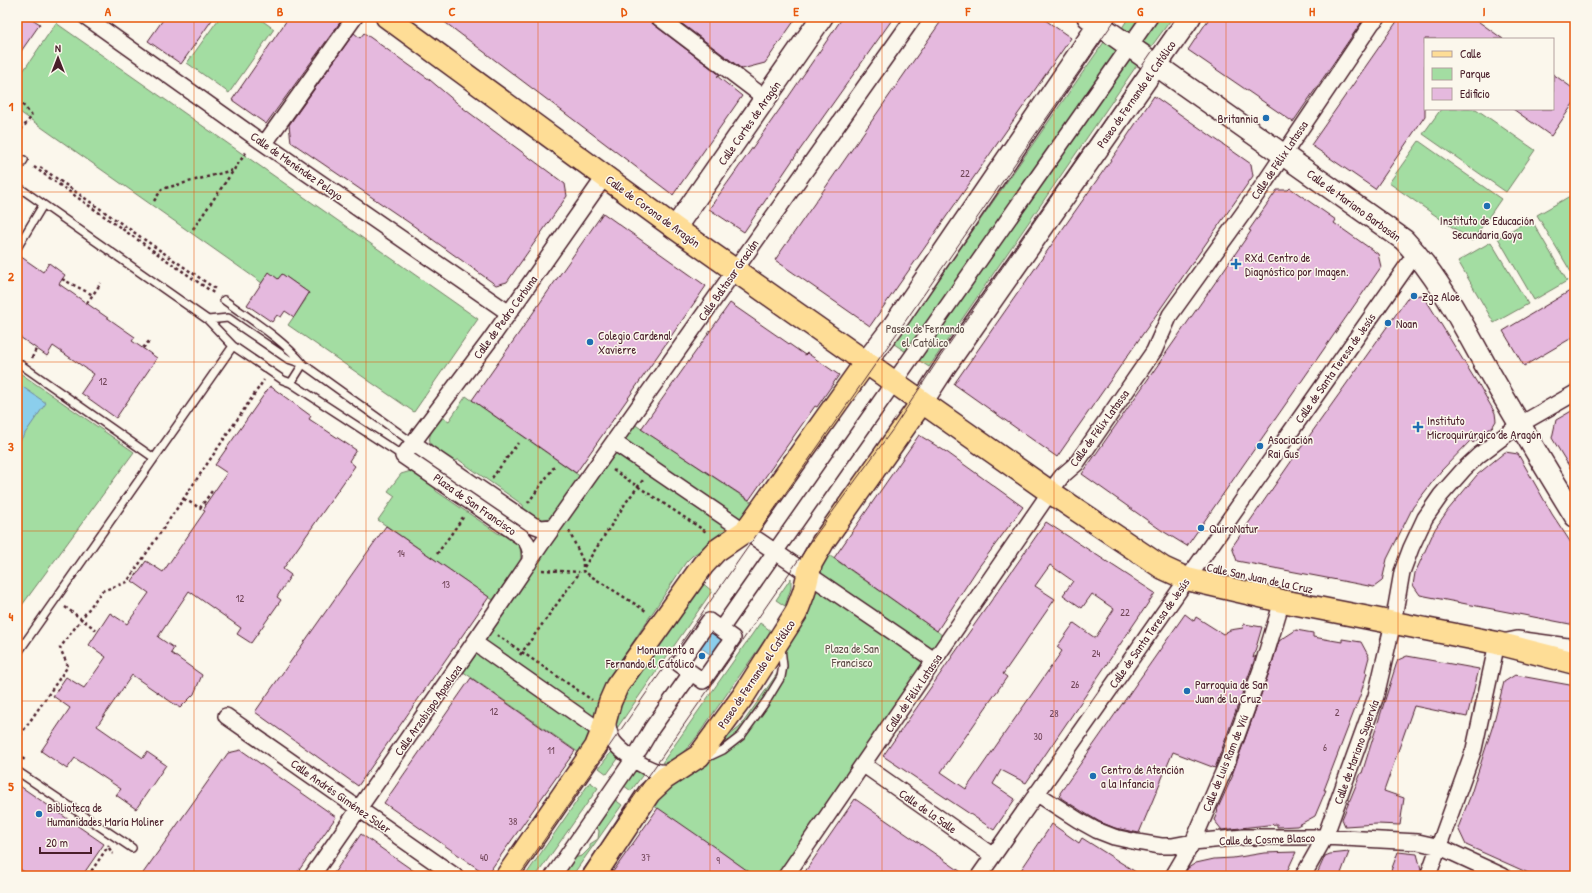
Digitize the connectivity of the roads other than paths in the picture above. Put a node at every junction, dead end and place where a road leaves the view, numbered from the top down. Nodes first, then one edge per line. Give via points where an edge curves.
1 (86, 17) edge
2 (355, 17) edge
3 (387, 17) edge
4 (658, 17) edge
5 (822, 17) edge
6 (914, 17) edge
7 (1150, 17) edge
8 (1190, 17) edge
9 (1378, 17) edge
10 (1097, 20) edge
11 (1129, 46) junction
12 (1157, 65) junction
13 (765, 98) junction
14 (265, 143) junction
15 (1284, 155) junction
16 (24, 160) road end
17 (17, 170) edge
18 (605, 176) junction
19 (17, 186) edge
20 (43, 206) junction
21 (675, 228) junction
22 (17, 248) edge
23 (1416, 253) junction
24 (735, 270) junction
25 (224, 300) road end
26 (508, 313) junction
27 (208, 320) junction
28 (233, 346) junction
29 (17, 362) edge
30 (866, 362) junction
31 (304, 364) junction
32 (894, 382) junction
33 (291, 383) junction
34 (1575, 393) edge
35 (922, 402) junction
36 (1519, 425) junction
37 (614, 442) junction
38 (413, 443) junction
39 (404, 456) junction
40 (154, 458) junction
41 (1050, 492) junction
42 (1575, 516) edge
43 (560, 527) junction
44 (745, 531) junction
45 (542, 543) joint
46 (775, 552) junction
47 (534, 566) junction
48 (808, 575) junction
49 (1187, 579) junction
50 (1282, 601) junction
51 (1393, 622) junction
52 (721, 629) junction
53 (475, 643) junction
54 (1497, 643) junction
55 (1575, 647) edge
56 (17, 654) edge
57 (934, 660) junction
58 (1575, 663) edge
59 (691, 673) junction
60 (226, 716) dead end
61 (601, 716) junction
62 (639, 750) dead end
63 (864, 765) junction
64 (681, 768) junction
65 (626, 769) dead end
66 (17, 771) edge
67 (1036, 793) junction
68 (359, 808) junction
69 (1325, 837) junction
70 (1193, 842) junction
71 (1440, 847) junction
72 (132, 848) dead end
73 (993, 856) junction
74 (312, 876) edge
75 (455, 876) edge
76 (507, 876) edge
77 (552, 876) edge
78 (594, 876) edge
79 (786, 876) edge
80 (979, 876) edge
81 (1173, 876) edge
82 (1303, 876) edge
83 (1428, 876) edge
84 (1503, 876) edge

1 - 14 street, Calle de Menéndez Pelayo
2 - 14 street
3 - 18 main road, Calle de Corona de Aragón
4 - 13 street
5 - 13 main road, Calle Cortes de Aragón
6 - 24 street, Calle Baltasar Gracián
7 - 11 street
8 - 12 main road, Paseo de Fernando el Católico
9 - 15 street, Calle de Félix Latassa
10 - 11 main road, Calle de Mariano Barbasán
10 - 30 main road
11 - 12 main road, Calle de Mariano Barbasán
11 - 32 street
12 - 15 main road, Calle de Mariano Barbasán
12 - 35 main road, Paseo de Fernando el Católico
13 - 21 main road, Calle Cortes de Aragón
14 - 26 street, Calle de Menéndez Pelayo
15 - 23 main road, Calle de Mariano Barbasán via 1390,229
15 - 41 street, Calle de Félix Latassa via 1170,315 1154,351 1076,464 1062,476
16 - 17 lane
18 - 21 main road, Calle de Corona de Aragón
18 - 26 street, Calle de Pedro Cerbuna
19 - 20 lane
20 - 22 lane
20 - 27 lane
21 - 24 main road, Calle de Corona de Aragón
23 - 36 main road, Calle de Mariano Barbasán via 1443,291
23 - 49 street, Calle de Santa Teresa de Jesús
24 - 30 main road, Calle de Corona de Aragón
24 - 37 street, Calle Baltasar Gracián
25 - 31 lane via 280,340
26 - 38 street, Calle de Pedro Cerbuna
27 - 28 lane
27 - 31 lane via 228,318 288,359
28 - 33 lane
28 - 40 lane
29 - 40 lane
30 - 32 main road, Calle de Corona de Aragón
30 - 44 main road
31 - 33 lane
31 - 38 lane
32 - 35 main road, Calle de Corona de Aragón
32 - 46 street
33 - 39 lane
34 - 36 street, Calle de Mariano Supervía
35 - 41 main road, Calle San Juan de la Cruz
35 - 48 main road, Paseo de Fernando el Católico via 828,534 814,557
36 - 42 main road, Calle de Mariano Barbasán
36 - 51 street, Calle de Mariano Supervía via 1464,469 1441,495 1426,518 1410,548 1402,572
37 - 43 street, Calle Baltasar Gracián
37 - 44 street
38 - 39 street, Calle de Pedro Cerbuna
38 - 43 street, Plaza de San Francisco via 533,525 541,528
39 - 47 street, Plaza de San Francisco via 524,538 529,545
40 - 56 lane
41 - 49 main road, Calle San Juan de la Cruz via 1163,568
41 - 57 street, Calle de Félix Latassa
43 - 45 street, Calle Baltasar Gracián
44 - 46 street
44 - 61 main road via 716,551 703,565 617,686
45 - 47 street, Calle Arzobispo Apaolaza
46 - 48 street
46 - 52 street
47 - 53 street, Calle Arzobispo Apaolaza
48 - 57 street
48 - 64 main road, Paseo de Fernando el Católico via 796,613 780,640 703,752
49 - 50 main road, Calle San Juan de la Cruz
49 - 67 street, Calle de Santa Teresa de Jesús
50 - 51 main road, Calle San Juan de la Cruz
50 - 70 street, Calle de Luis Ram de Viú via 1263,664 1227,763
51 - 54 main road, Calle San Juan de la Cruz
51 - 69 street, Calle de Mariano Supervía via 1376,696
52 - 59 street via 709,621 679,664
52 - 59 street via 733,638 708,675 703,681
53 - 61 street via 511,669
53 - 68 street, Calle Arzobispo Apaolaza
54 - 55 street, Calle San Juan de la Cruz via 1518,639
54 - 58 main road, Calle San Juan de la Cruz
54 - 71 street via 1474,749
57 - 63 street, Calle de Félix Latassa
59 - 62 street
60 - 68 street, Calle Andrés Giménez Soler
61 - 64 street via 617,746 633,758 657,772
61 - 76 main road via 592,754
63 - 73 street, Calle de la Salle
63 - 79 street, Calle de Félix Latassa
64 - 78 main road, Paseo de Fernando el Católico via 658,783 649,793
65 - 77 street
66 - 72 lane
67 - 70 street, Calle de Cosme Blasco via 1078,820 1114,837 1161,846
67 - 73 street, Calle de Santa Teresa de Jesús
68 - 74 street, Calle Arzobispo Apaolaza
68 - 75 street, Calle Andrés Giménez Soler
69 - 70 street, Calle de Cosme Blasco via 1244,837
69 - 71 street, Calle de Cosme Blasco via 1418,842
69 - 82 street, Calle de Mariano Supervía
70 - 81 street, Calle de Luis Ram de Viú
71 - 83 street
71 - 84 street, Calle de Cosme Blasco
73 - 80 street, Calle de Santa Teresa de Jesús

